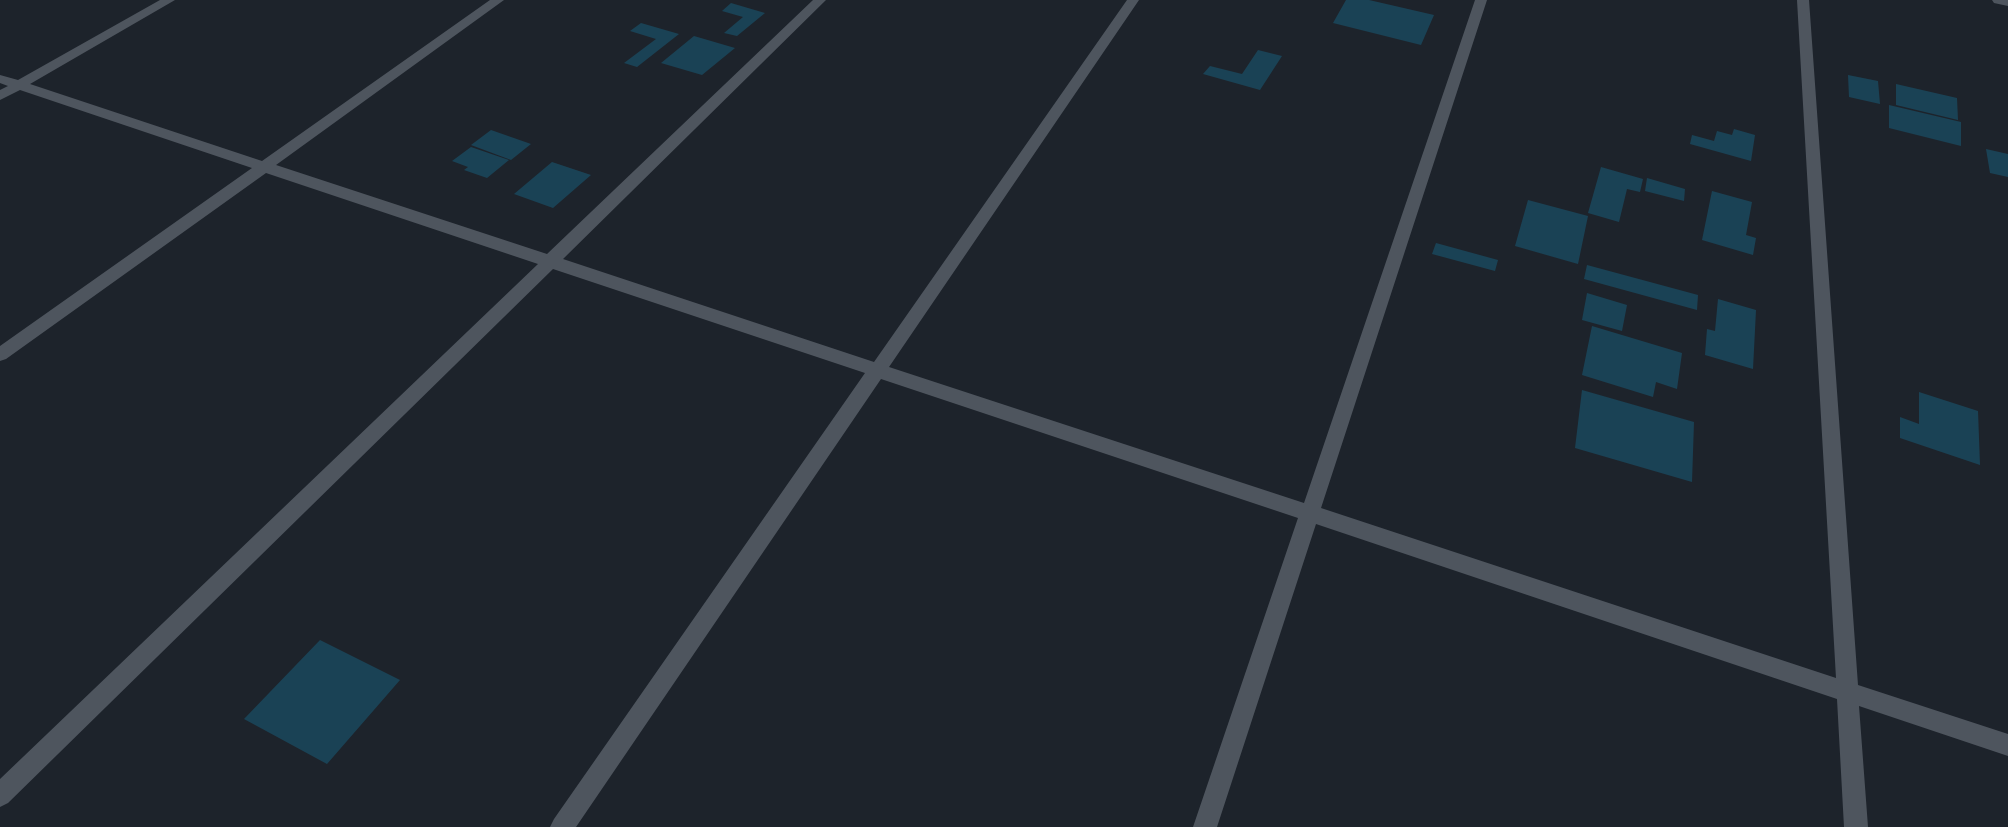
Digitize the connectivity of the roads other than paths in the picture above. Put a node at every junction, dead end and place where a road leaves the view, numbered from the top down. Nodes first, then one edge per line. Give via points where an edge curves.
1 (169, 0) edge
2 (498, 0) edge
3 (820, 0) edge
4 (1133, 0) edge
5 (1482, 0) edge
6 (1803, 0) edge
7 (1998, 0) edge
8 (2008, 2) edge
9 (0, 79) edge
10 (19, 85) junction
11 (0, 96) edge
12 (263, 167) junction
13 (551, 263) junction
14 (0, 355) edge
15 (876, 371) junction
16 (1308, 515) junction
17 (1847, 691) junction
18 (2008, 745) edge
19 (0, 795) edge
20 (562, 827) edge
21 (1205, 827) edge
22 (1856, 827) edge

1 - 10 street
2 - 12 street
3 - 13 street
4 - 15 street
5 - 16 street
6 - 17 street
7 - 8 street
9 - 10 street
10 - 11 street
10 - 12 street
12 - 13 street
12 - 14 street
13 - 15 street
13 - 19 street
15 - 16 street
15 - 20 street
16 - 17 street
16 - 21 street
17 - 18 street
17 - 22 street

